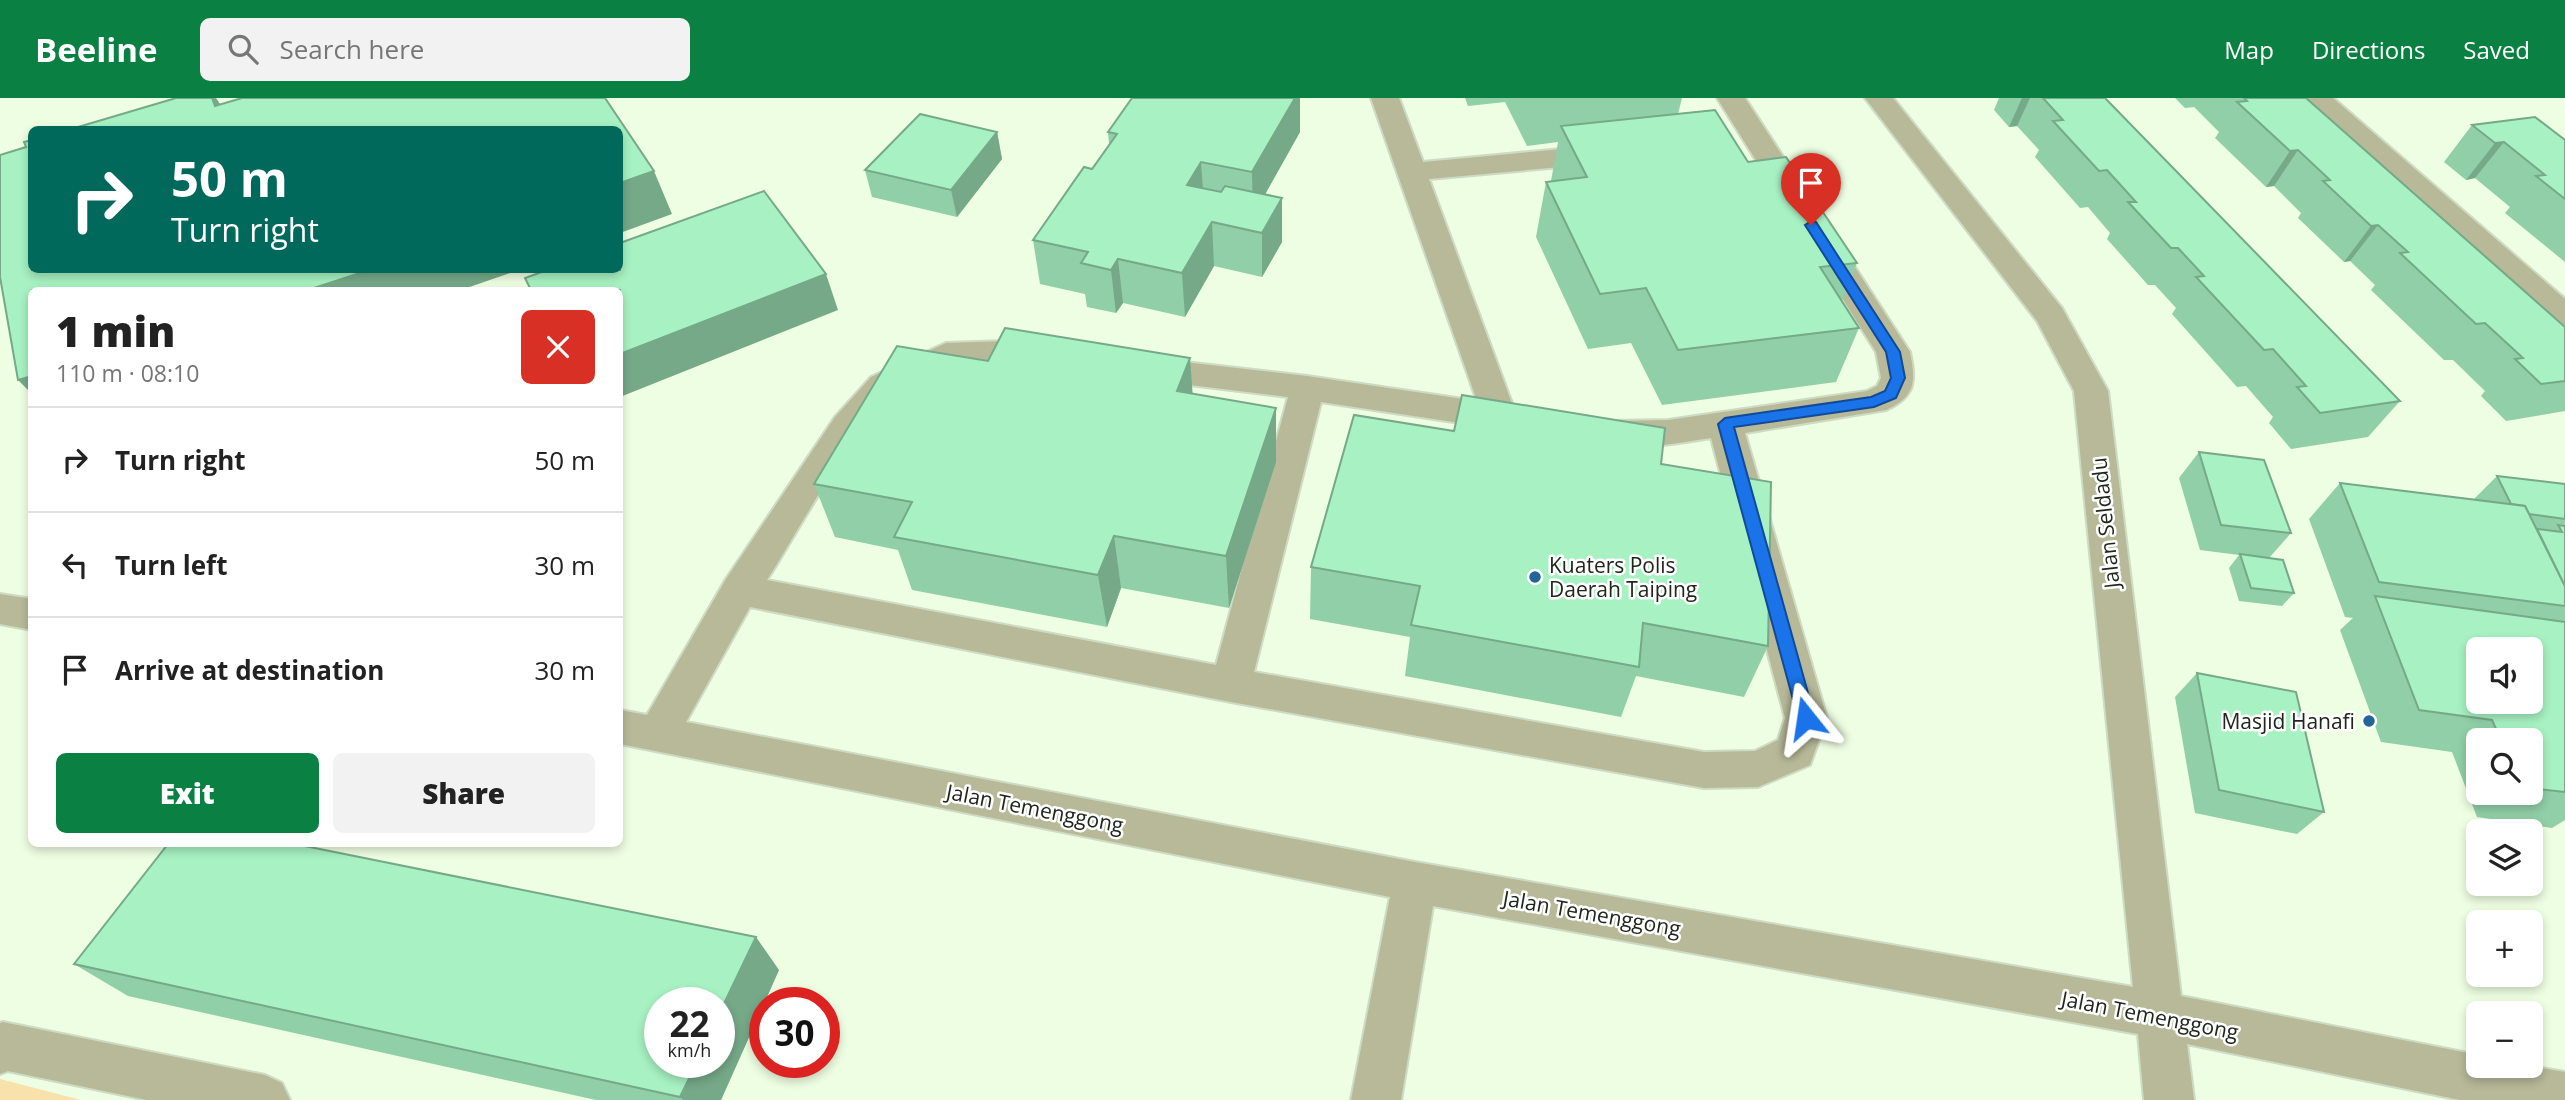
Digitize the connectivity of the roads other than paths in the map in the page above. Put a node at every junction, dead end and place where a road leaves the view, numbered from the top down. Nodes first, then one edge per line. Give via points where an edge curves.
1 (1385, 98) edge
2 (1731, 98) edge
3 (1879, 98) edge
4 (2316, 98) edge
5 (1633, 151) edge
6 (1413, 172) junction
7 (2565, 316) edge
8 (1075, 360) edge
9 (1116, 365) edge
10 (1307, 388) junction
11 (1725, 424) junction
12 (1580, 428) edge
13 (740, 590) junction
14 (0, 609) edge
15 (28, 614) edge
16 (1231, 685) junction
17 (639, 730) edge
18 (1415, 882) junction
19 (2159, 1015) junction
20 (0, 1050) edge
21 (2565, 1097) edge
22 (265, 1100) edge
23 (1376, 1100) edge
24 (2169, 1100) edge

1 - 6 street
2 - 11 street via 1743,141 1893,352 1898,378 1891,394 1874,402
3 - 19 street, Jalan Seldadu via 2051,316 2091,391
4 - 7 street
5 - 6 street
6 - 10 street via 1513,419
8 - 13 street via 1006,352 946,354 883,385 847,426
9 - 10 street
10 - 16 street
11 - 12 street via 1668,432
11 - 16 street via 1806,718 1795,752 1758,769 1704,770
13 - 16 street
13 - 17 street
14 - 15 street
17 - 18 street, Jalan Temenggong
18 - 19 street, Jalan Temenggong
18 - 23 street
19 - 21 street, Jalan Temenggong
19 - 24 street, Jalan Seldadu
20 - 22 street via 3,1046

